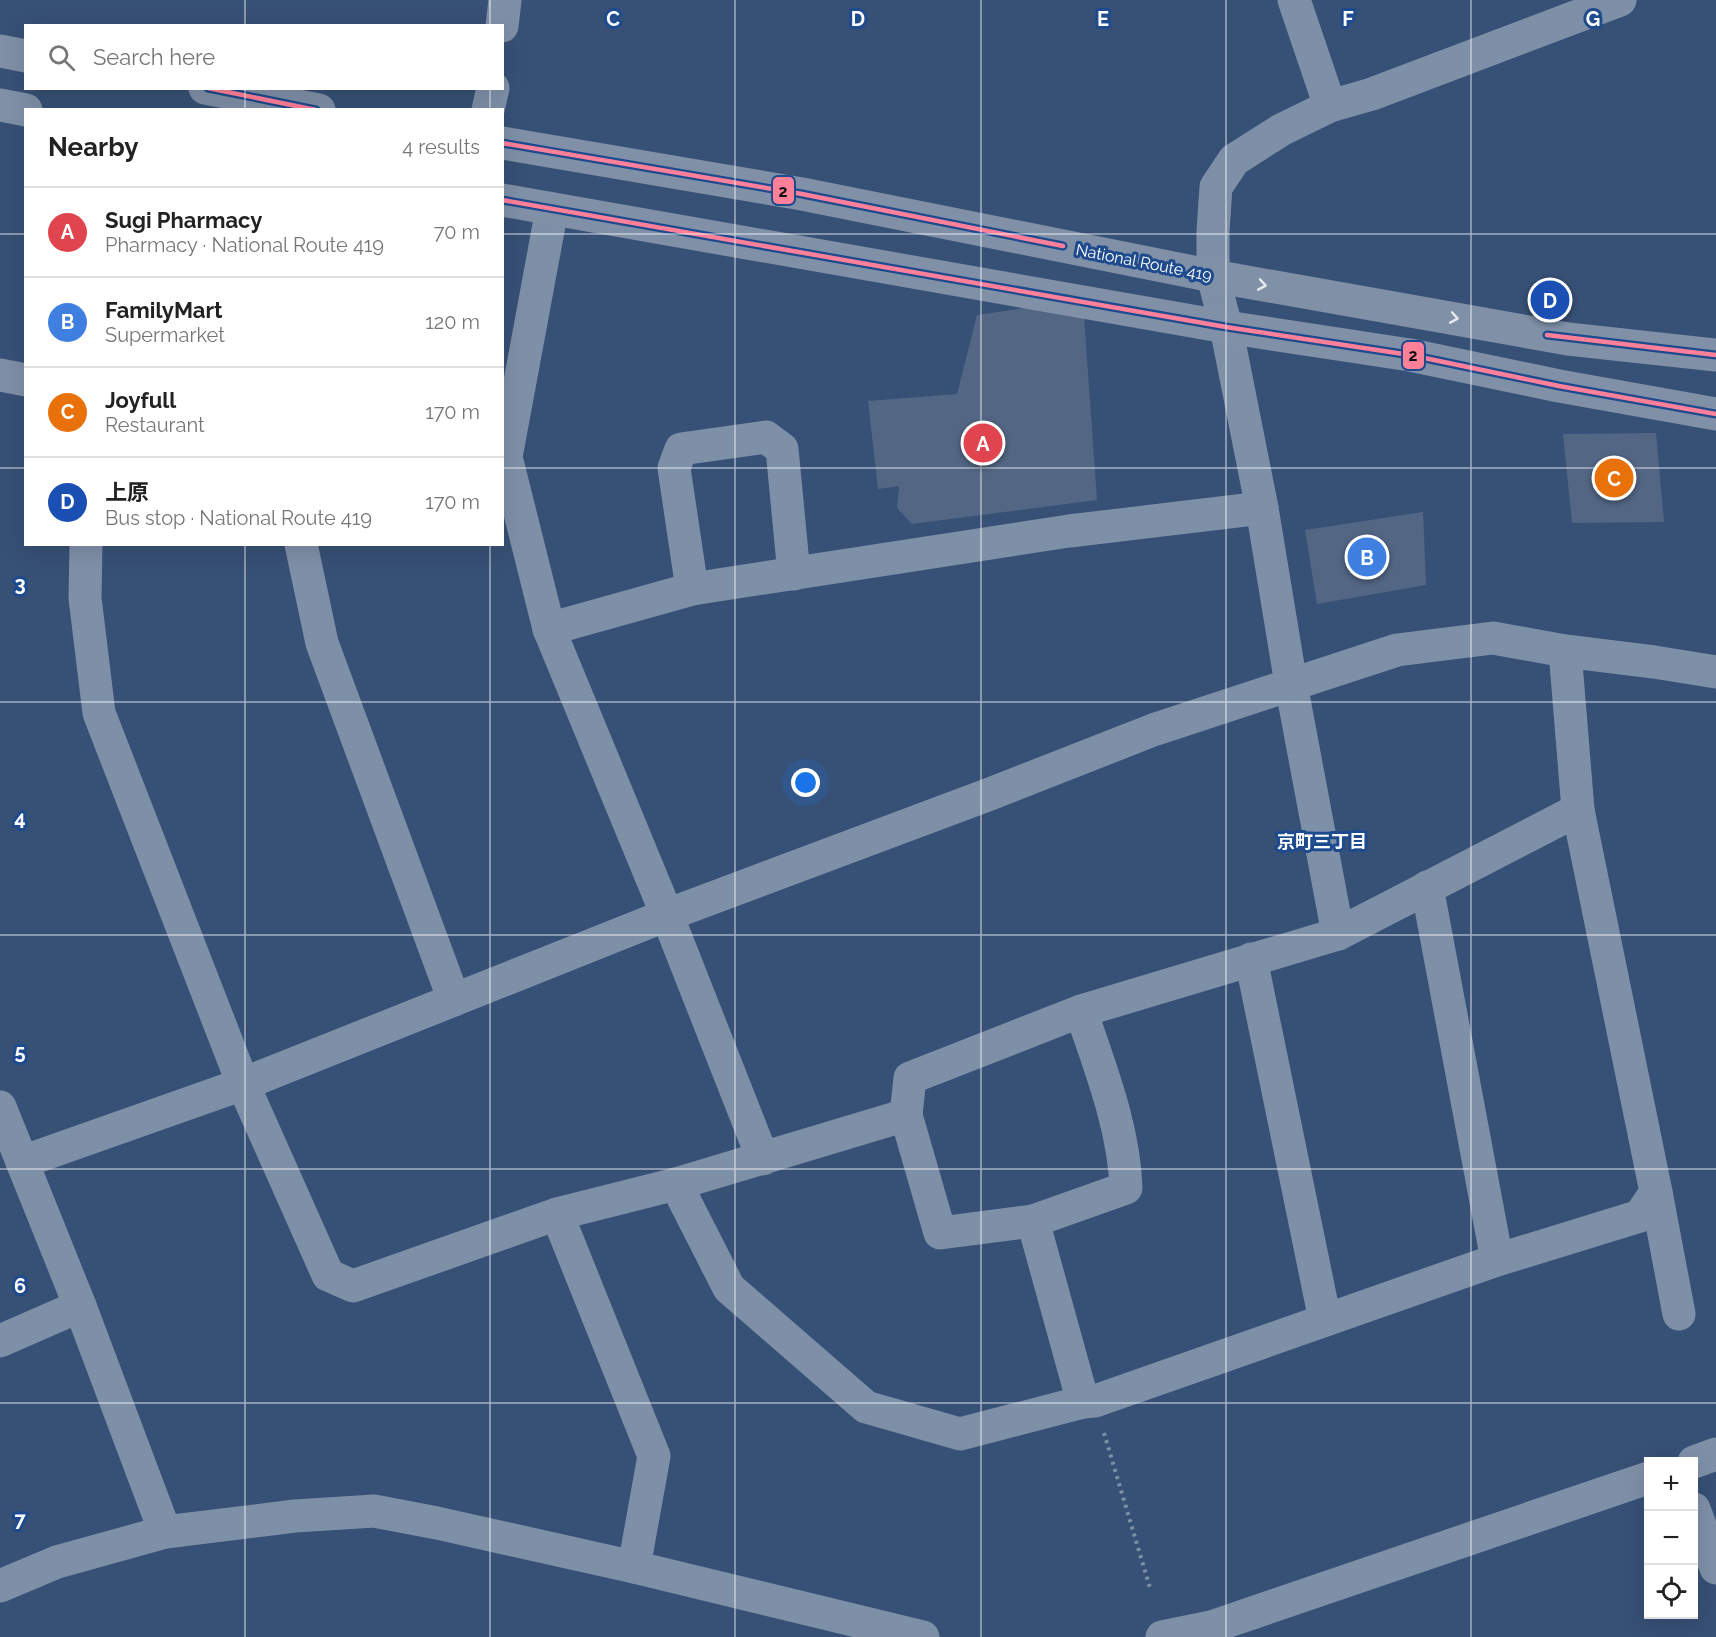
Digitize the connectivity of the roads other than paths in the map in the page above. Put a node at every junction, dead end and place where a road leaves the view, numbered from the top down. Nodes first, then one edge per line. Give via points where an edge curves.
1 (505, 0) edge
2 (1294, 0) edge
3 (1620, 0) edge
4 (502, 24) edge
5 (0, 51) edge
6 (24, 56) edge
7 (215, 90) edge
8 (493, 90) edge
9 (0, 105) edge
10 (1330, 106) junction
11 (309, 108) edge
12 (488, 108) edge
13 (24, 110) edge
14 (504, 143) edge
15 (504, 200) edge
16 (552, 209) junction
17 (1213, 276) junction
18 (1226, 327) junction
19 (1716, 355) edge
20 (0, 375) edge
21 (24, 380) edge
22 (1716, 414) edge
23 (504, 457) edge
24 (1262, 508) junction
25 (86, 546) edge
26 (302, 546) edge
27 (794, 574) junction
28 (692, 589) junction
29 (549, 628) junction
30 (1565, 651) junction
31 (1716, 672) edge
32 (1291, 684) junction
33 (1578, 810) junction
34 (1426, 887) junction
35 (667, 915) junction
36 (1338, 934) junction
37 (1251, 959) junction
38 (454, 1000) junction
39 (1081, 1011) junction
40 (243, 1084) junction
41 (0, 1107) edge
42 (906, 1115) junction
43 (763, 1159) junction
44 (22, 1162) junction
45 (676, 1184) junction
46 (1656, 1192) junction
47 (557, 1214) junction
48 (1033, 1221) junction
49 (1497, 1260) junction
50 (80, 1306) junction
51 (1679, 1314) dead end
52 (1325, 1320) junction
53 (0, 1341) edge
54 (1089, 1401) junction
55 (1716, 1454) edge
56 (1698, 1461) edge
57 (1644, 1479) edge
58 (1695, 1511) edge
59 (165, 1532) junction
60 (634, 1568) junction
61 (1716, 1568) edge
62 (0, 1587) edge
63 (923, 1637) edge
64 (1162, 1637) edge

1 - 4 street
2 - 10 street
3 - 10 street via 1372,94
5 - 6 highway
7 - 11 highway
8 - 12 street
9 - 13 highway
10 - 17 street via 1281,130 1234,160 1216,187
14 - 17 highway, National Route 419 via 802,194
15 - 16 highway
16 - 18 highway
16 - 23 street
17 - 18 street
17 -> 19 highway, National Route 419 via 1568,339
18 - 22 highway via 1410,355
18 - 24 street
20 - 21 street
23 - 29 street
24 - 27 street via 1069,531
24 - 32 street
25 - 40 street via 85,598 99,713
26 - 38 street via 322,643
27 - 28 street
27 - 28 street via 782,449 766,437 681,449 674,468
28 - 29 street
29 - 35 street
30 - 31 street
30 - 32 street via 1493,639 1397,650
30 - 33 street
32 - 35 street via 1153,730
32 - 36 street
33 - 34 street
33 - 46 street
34 - 36 street
34 - 49 street
35 - 38 street
35 - 43 street
36 - 37 street
37 - 39 street
37 - 52 street
38 - 40 street
39 - 42 street via 910,1078
39 - 48 street via 1112,1109 1125,1161 1126,1188
40 - 44 street
40 - 47 street via 328,1275 353,1286
41 - 44 street
42 - 43 street
42 - 48 street via 940,1233
43 - 45 street
44 - 50 street
45 - 47 street
45 - 54 street via 729,1288 866,1407 960,1434
46 - 49 street via 1640,1216
46 - 51 street
47 - 60 street via 654,1456
48 - 54 street
49 - 52 street
50 - 53 street
50 - 59 street
52 - 54 street
55 - 56 street
57 - 64 street via 1211,1627
58 - 61 street
59 - 60 street via 374,1511
59 - 62 street via 57,1562
60 - 63 street

